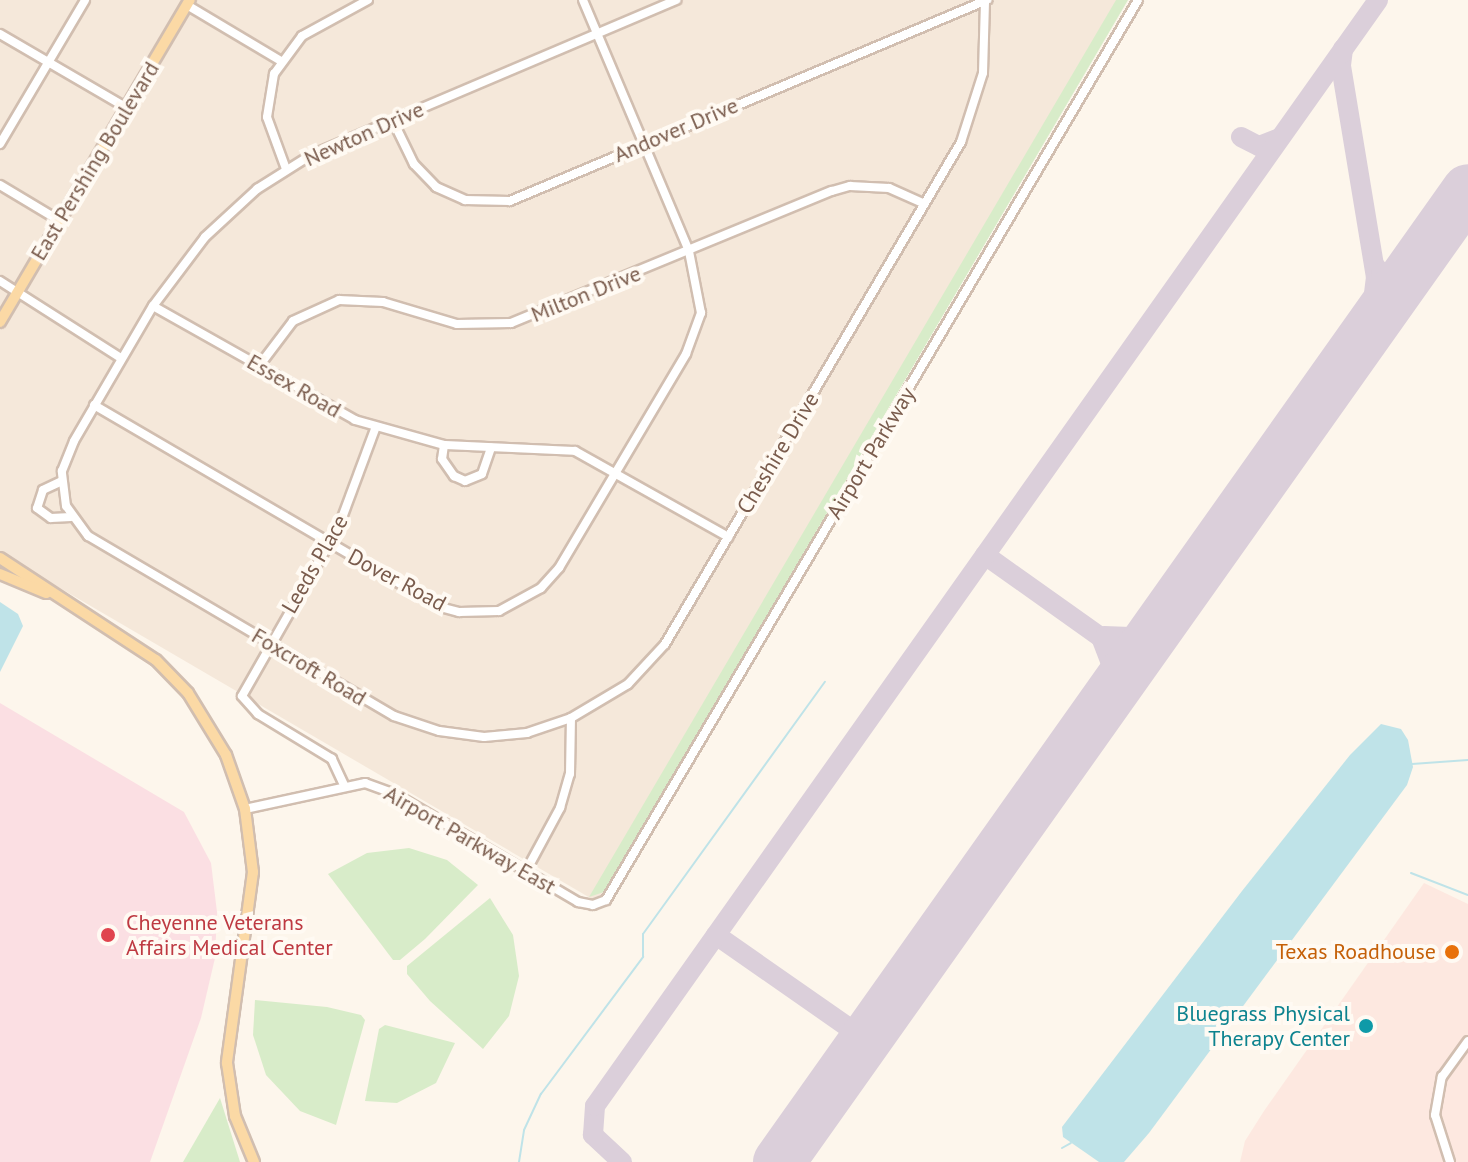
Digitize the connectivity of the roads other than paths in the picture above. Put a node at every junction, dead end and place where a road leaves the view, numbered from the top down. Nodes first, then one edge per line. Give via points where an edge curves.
1 (85, 0) edge
2 (368, 0) edge
3 (583, 0) edge
4 (676, 0) edge
5 (986, 0) edge
6 (1138, 0) edge
7 (189, 3) edge
8 (597, 33) junction
9 (0, 34) edge
10 (281, 61) junction
11 (48, 62) junction
12 (127, 108) junction
13 (393, 121) junction
14 (0, 144) edge
15 (642, 144) junction
16 (286, 169) junction
17 (0, 185) edge
18 (925, 204) junction
19 (60, 221) junction
20 (689, 251) junction
21 (0, 281) edge
22 (16, 296) junction
23 (153, 306) junction
24 (0, 322) edge
25 (121, 358) junction
26 (259, 366) junction
27 (94, 405) junction
28 (375, 429) junction
29 (444, 445) junction
30 (491, 448) junction
31 (616, 471) junction
32 (62, 481) junction
33 (71, 517) junction
34 (728, 537) junction
35 (329, 543) junction
36 (0, 558) edge
37 (0, 574) edge
38 (52, 594) junction
39 (270, 643) junction
40 (571, 718) junction
41 (344, 785) junction
42 (245, 809) junction
43 (526, 871) junction
44 (600, 903) joint
45 (1468, 1041) edge
46 (254, 1162) edge
47 (1450, 1162) edge

1 - 11 street
2 - 10 street via 312,29
3 - 8 street, Dover Road
4 - 8 street, Newton Drive
5 - 15 street, Andover Drive
5 - 18 street, Cheshire Drive via 978,99 961,142
6 - 44 street, Airport Parkway via 617,884
7 - 10 street
7 - 12 main road, East Pershing Boulevard
8 - 13 street, Newton Drive
8 - 15 street, Dover Road
9 - 11 street
10 - 16 street via 269,89 267,117
11 - 12 street
11 - 14 street
12 - 19 main road, East Pershing Boulevard
13 - 15 street, Andover Drive via 425,178 450,196 480,203 526,195
13 - 16 street, Newton Drive
15 - 20 street, Dover Road
16 - 23 street, Newton Drive via 205,237
17 - 19 street
18 - 20 street, Milton Drive via 889,188 850,186
18 - 34 street, Cheshire Drive
19 - 22 main road, East Pershing Boulevard
20 - 26 street, Milton Drive via 511,323 457,324 383,302 339,300 293,321
20 - 31 street, Dover Road via 700,294 697,332
21 - 22 street
22 - 24 main road, East Pershing Boulevard
22 - 25 street
23 - 25 street, Newton Drive
23 - 26 street, Essex Road
25 - 27 street, Foxcroft Road
26 - 28 street, Essex Road
27 - 32 street, Foxcroft Road via 66,457
27 - 35 street, Dover Road
28 - 29 street, Essex Road
28 - 35 street, Leeds Place
29 - 30 street, Essex Road
29 - 30 street via 446,469 465,481 482,474
30 - 31 street, Essex Road via 561,448
31 - 34 street, Essex Road
31 - 35 street, Dover Road via 559,568 541,588 499,611 440,607
32 - 33 street
32 - 33 street, Foxcroft Road via 43,490 37,508 51,518
33 - 39 street, Foxcroft Road via 99,544
34 - 40 street, Cheshire Drive via 648,665 606,700
35 - 39 street, Leeds Place
36 - 38 main road
37 - 38 main road
38 - 42 main road via 143,650 188,693 226,755
39 - 40 street, Foxcroft Road via 382,710 439,731 504,736
39 - 41 street, Leeds Place via 243,688 245,703 332,759
40 - 43 street via 570,774 560,808
41 - 42 street, Airport Parkway East
41 - 43 street, Airport Parkway East via 382,787
42 - 46 main road via 252,902 234,986 227,1063 235,1116
43 - 44 street, Airport Parkway East via 578,902
45 - 47 street via 1442,1077 1435,1115

